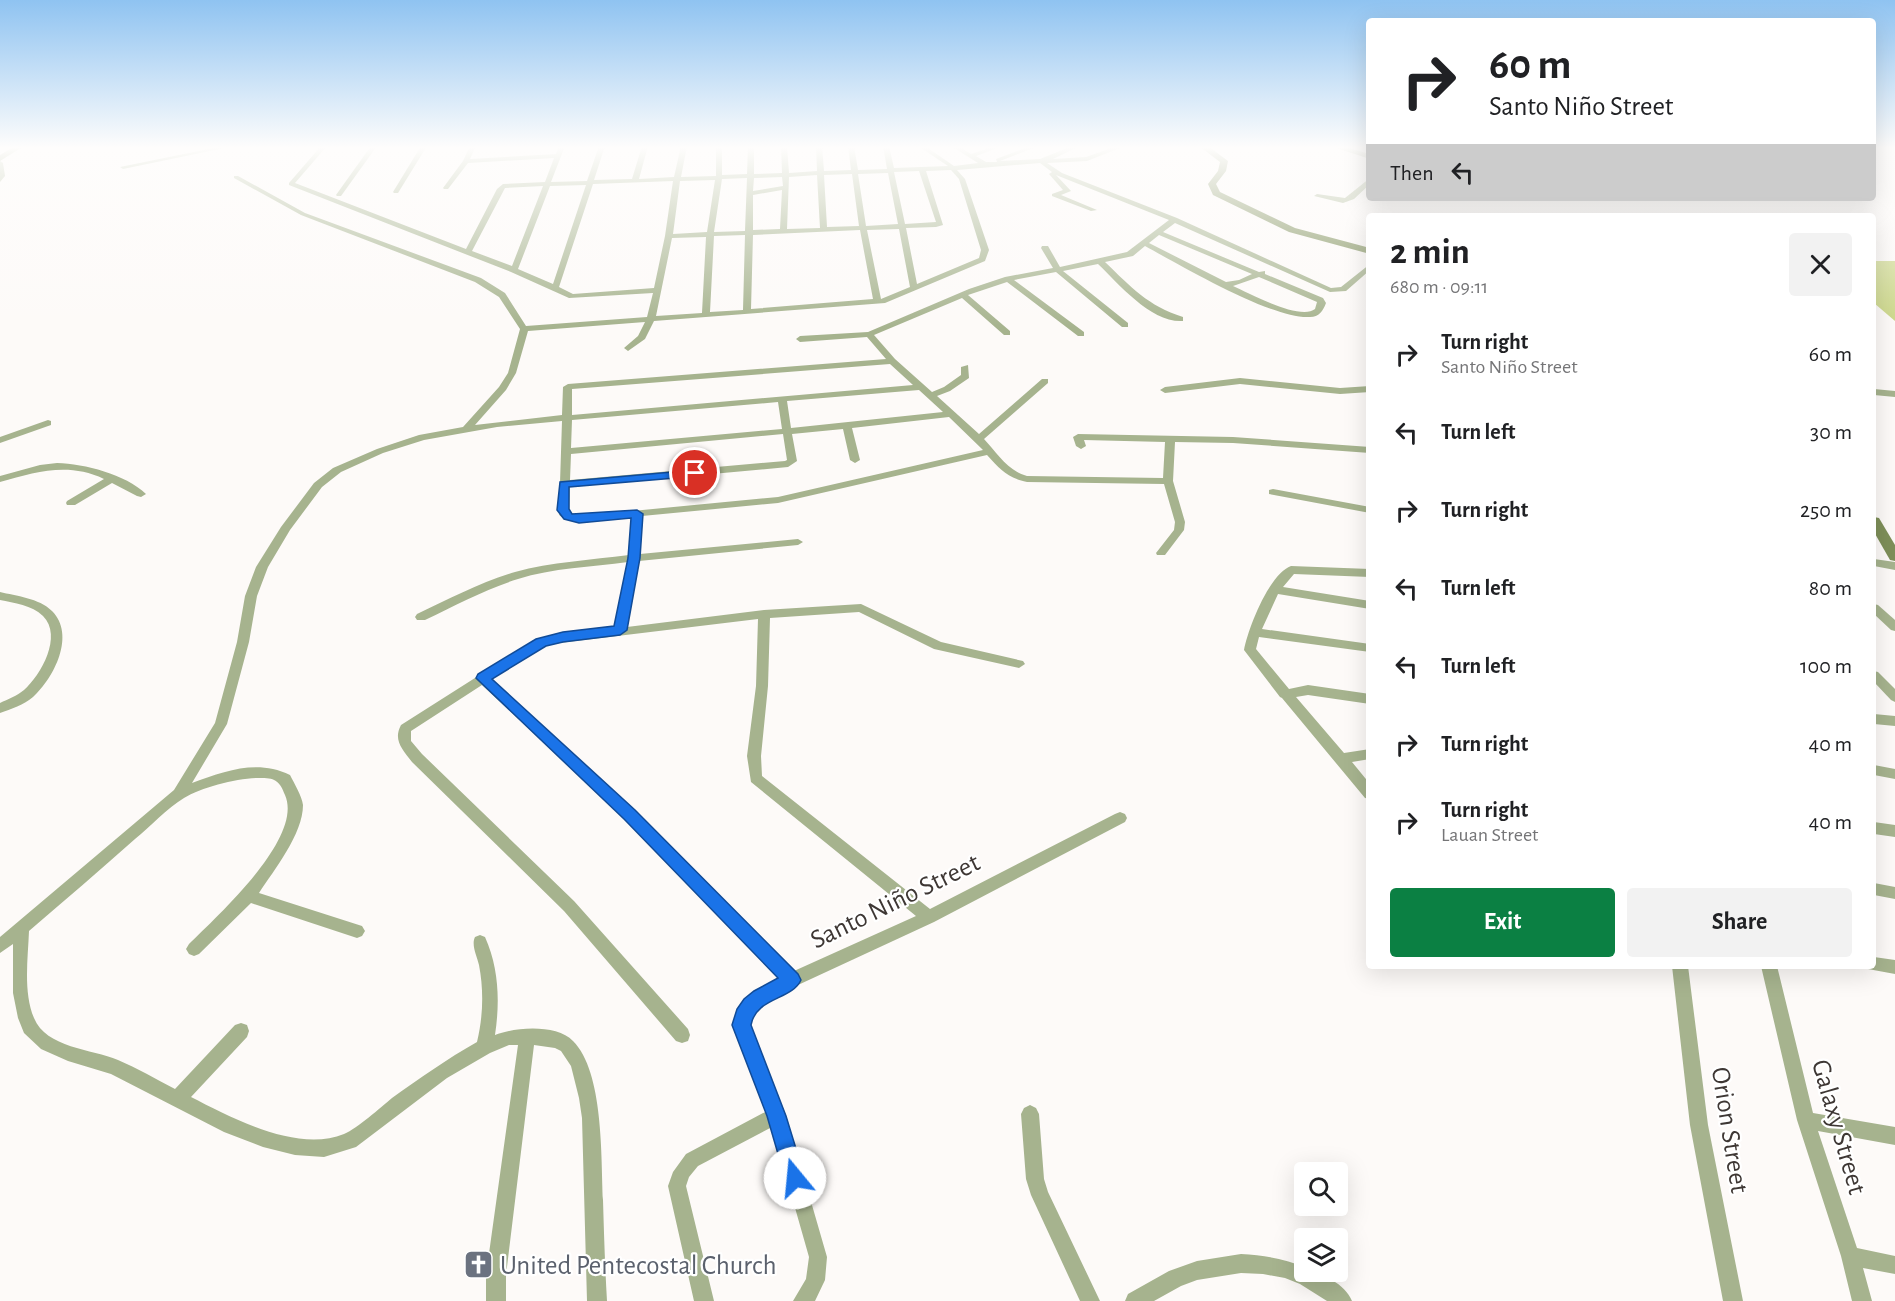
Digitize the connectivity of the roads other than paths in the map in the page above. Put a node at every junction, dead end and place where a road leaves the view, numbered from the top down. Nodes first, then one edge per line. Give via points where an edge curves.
1 (290, 207) edge
2 (350, 207) edge
3 (492, 207) edge
4 (538, 207) edge
5 (581, 207) edge
6 (673, 207) edge
7 (714, 207) edge
8 (750, 207) edge
9 (785, 207) edge
10 (822, 207) edge
11 (859, 207) edge
12 (897, 207) edge
13 (935, 207) edge
14 (972, 207) edge
15 (1084, 207) edge
16 (1142, 207) edge
17 (1242, 207) edge
18 (1093, 210) dead end
19 (1174, 220) junction
20 (901, 227) junction
21 (863, 229) junction
22 (783, 231) junction
23 (824, 231) junction
24 (1158, 232) junction
25 (749, 233) junction
26 (710, 234) junction
27 (669, 236) junction
28 (1144, 243) junction
29 (1046, 248) dead end
30 (1366, 250) edge
31 (468, 252) junction
32 (1100, 262) junction
33 (1276, 264) junction
34 (1366, 269) edge
35 (514, 270) junction
36 (1058, 270) junction
37 (1258, 275) junction
38 (1008, 279) junction
39 (1225, 285) junction
40 (555, 289) junction
41 (914, 289) junction
42 (658, 290) junction
43 (963, 295) junction
44 (878, 302) junction
45 (747, 313) junction
46 (706, 316) junction
47 (651, 319) junction
48 (1180, 319) dead end
49 (1125, 325) dead end
50 (524, 329) junction
51 (1007, 333) dead end
52 (869, 334) junction
53 (1081, 334) dead end
54 (800, 339) dead end
55 (628, 348) dead end
56 (892, 361) junction
57 (965, 367) dead end
58 (1045, 381) dead end
59 (921, 387) junction
60 (1366, 389) edge
61 (1165, 390) dead end
62 (1876, 392) edge
63 (1895, 394) edge
64 (930, 396) junction
65 (782, 399) junction
66 (950, 414) junction
67 (567, 418) junction
68 (48, 423) dead end
69 (847, 426) junction
70 (467, 428) junction
71 (788, 432) junction
72 (1170, 438) junction
73 (979, 439) junction
74 (0, 440) edge
75 (1080, 446) dead end
76 (1366, 450) edge
77 (567, 451) junction
78 (990, 451) junction
79 (855, 460) dead end
80 (0, 479) edge
81 (111, 479) junction
82 (1168, 481) junction
83 (564, 484) junction
84 (1273, 492) dead end
85 (141, 494) dead end
86 (71, 503) dead end
87 (1366, 509) edge
88 (637, 514) junction
89 (1878, 536) edge
90 (798, 542) dead end
91 (1161, 553) dead end
92 (1895, 557) edge
93 (634, 558) junction
94 (1876, 563) edge
95 (1895, 566) edge
96 (1366, 573) edge
97 (1277, 590) junction
98 (0, 596) edge
99 (1366, 604) edge
100 (1876, 610) edge
101 (764, 614) junction
102 (421, 617) dead end
103 (1895, 627) edge
104 (620, 630) junction
105 (1254, 632) junction
106 (1366, 647) edge
107 (1019, 664) dead end
108 (1876, 677) edge
109 (483, 678) junction
110 (1284, 694) junction
111 (1895, 697) edge
112 (1366, 698) edge
113 (0, 708) edge
114 (1876, 719) edge
115 (1895, 721) edge
116 (1366, 755) edge
117 (1342, 759) junction
118 (1876, 770) edge
119 (1895, 774) edge
120 (1366, 789) edge
121 (179, 794) junction
122 (1120, 819) dead end
123 (1876, 828) edge
124 (1895, 831) edge
125 (1876, 890) edge
126 (1895, 893) edge
127 (248, 896) junction
128 (929, 917) junction
129 (21, 928) junction
130 (357, 931) dead end
131 (480, 942) dead end
132 (0, 946) edge
133 (194, 949) dead end
134 (1876, 964) edge
135 (1895, 967) edge
136 (1680, 969) edge
137 (1770, 969) edge
138 (792, 980) junction
139 (241, 1031) dead end
140 (681, 1035) dead end
141 (527, 1037) junction
142 (484, 1047) junction
143 (177, 1099) junction
144 (1030, 1114) dead end
145 (777, 1116) junction
146 (1806, 1120) junction
147 (1895, 1136) edge
148 (1850, 1256) junction
149 (1895, 1265) edge
150 (496, 1301) edge
151 (597, 1301) edge
152 (704, 1301) edge
153 (804, 1301) edge
154 (1090, 1301) edge
155 (1135, 1301) edge
156 (1341, 1301) edge
157 (1732, 1301) edge
158 (1862, 1301) edge

1 - 50 street via 478,280 502,295
2 - 31 street
3 - 31 street
4 - 35 street
5 - 40 street
6 - 27 street
7 - 26 street
8 - 25 street
9 - 22 street
10 - 23 street
11 - 21 street
12 - 20 street
13 - 20 street via 940,223
14 - 41 street via 984,256
15 - 18 street
16 - 19 street
17 - 30 main road via 1292,230
19 - 24 street
19 - 33 street
20 - 21 street
20 - 41 street
21 - 23 street
21 - 44 street
22 - 23 street
22 - 25 street
24 - 28 street
24 - 37 street
25 - 26 street
25 - 45 street
26 - 27 street
26 - 46 street
27 - 42 street
28 - 32 street via 1130,254
28 - 39 street
29 - 36 street
31 - 35 street
32 - 36 street
32 - 48 street via 1147,307
33 - 34 street via 1335,290 1343,289
33 - 37 street
35 - 40 street
36 - 38 street
36 - 49 street
37 - 39 street
37 - 39 street via 1320,300 1319,311 1298,314
38 - 43 street
38 - 53 street
40 - 42 street via 576,296
41 - 44 street
42 - 47 street
43 - 51 street
43 - 52 street
44 - 45 street
45 - 46 street
46 - 47 street
47 - 50 street
47 - 55 street via 642,337
50 - 70 street via 508,381
52 - 54 street
52 - 56 street
56 - 59 street
56 - 67 street via 568,387
57 - 64 street via 966,375 961,381
58 - 73 street
59 - 64 street
59 - 65 street
60 - 61 street via 1340,391 1240,381
62 - 63 street
64 - 66 street
65 - 67 street
65 - 71 street
66 - 69 street
66 - 73 street
67 - 70 street
67 - 77 street
68 - 74 street
69 - 71 street
69 - 79 street
70 - 121 street via 422,437 352,462 318,485 305,501 262,567 251,596 221,724
71 - 77 street
71 - 83 street via 792,462 782,466
72 - 75 street via 1078,437
72 - 76 street
72 - 82 street
73 - 78 street
77 - 83 street
78 - 82 street via 1006,470 1020,478
78 - 88 street via 778,500
80 - 81 street via 60,464 77,465
81 - 85 street
81 - 86 street
82 - 91 street via 1180,522 1179,530
83 - 88 street via 563,510 568,517
84 - 87 street
88 - 93 street
89 - 92 main road
90 - 93 street
93 - 102 street via 515,576
93 - 104 street
94 - 95 street
96 - 97 street via 1297,569 1287,573
97 - 99 street
97 - 105 street
98 - 113 street via 36,606 49,615 57,636 42,679 28,694
100 - 103 street
101 - 104 street
101 - 107 street via 861,608 938,646
101 - 128 street via 762,686 754,756 756,778
104 - 109 street via 541,643
105 - 106 street
105 - 110 street via 1250,650
108 - 111 street
109 - 138 street via 630,814
109 - 140 street via 406,728 403,740 569,906
110 - 112 street via 1308,690
110 - 117 street
114 - 115 street
116 - 117 street
117 - 120 street
118 - 119 street
121 - 127 street via 247,773 273,773 285,778 296,804 292,825 277,855
121 - 129 street
122 - 128 street, Santo Niño Street
123 - 124 street
125 - 126 street
127 - 130 street
127 - 133 street
128 - 138 street, Santo Niño Street
129 - 132 street
129 - 143 street via 23,1013 30,1029 52,1047 113,1066
131 - 142 street via 492,997
134 - 135 street
136 - 157 street, Orion Street via 1699,1125
137 - 146 street, Galaxy Street
138 - 145 street, Santo Niño Street via 751,1005 742,1025
139 - 143 street
141 - 142 street via 509,1037
141 - 150 street via 496,1275
141 - 151 street via 557,1039 566,1044 574,1052 587,1093
142 - 143 street via 406,1096 340,1147 299,1147 254,1136
144 - 154 street via 1035,1179 1040,1195
145 - 152 street via 692,1160 676,1186
145 - 153 street, Santo Niño Street via 818,1257 819,1273
146 - 147 street
146 - 148 street, Galaxy Street
148 - 149 street
148 - 158 street, Galaxy Street
155 - 156 street via 1189,1274 1249,1263 1302,1273

